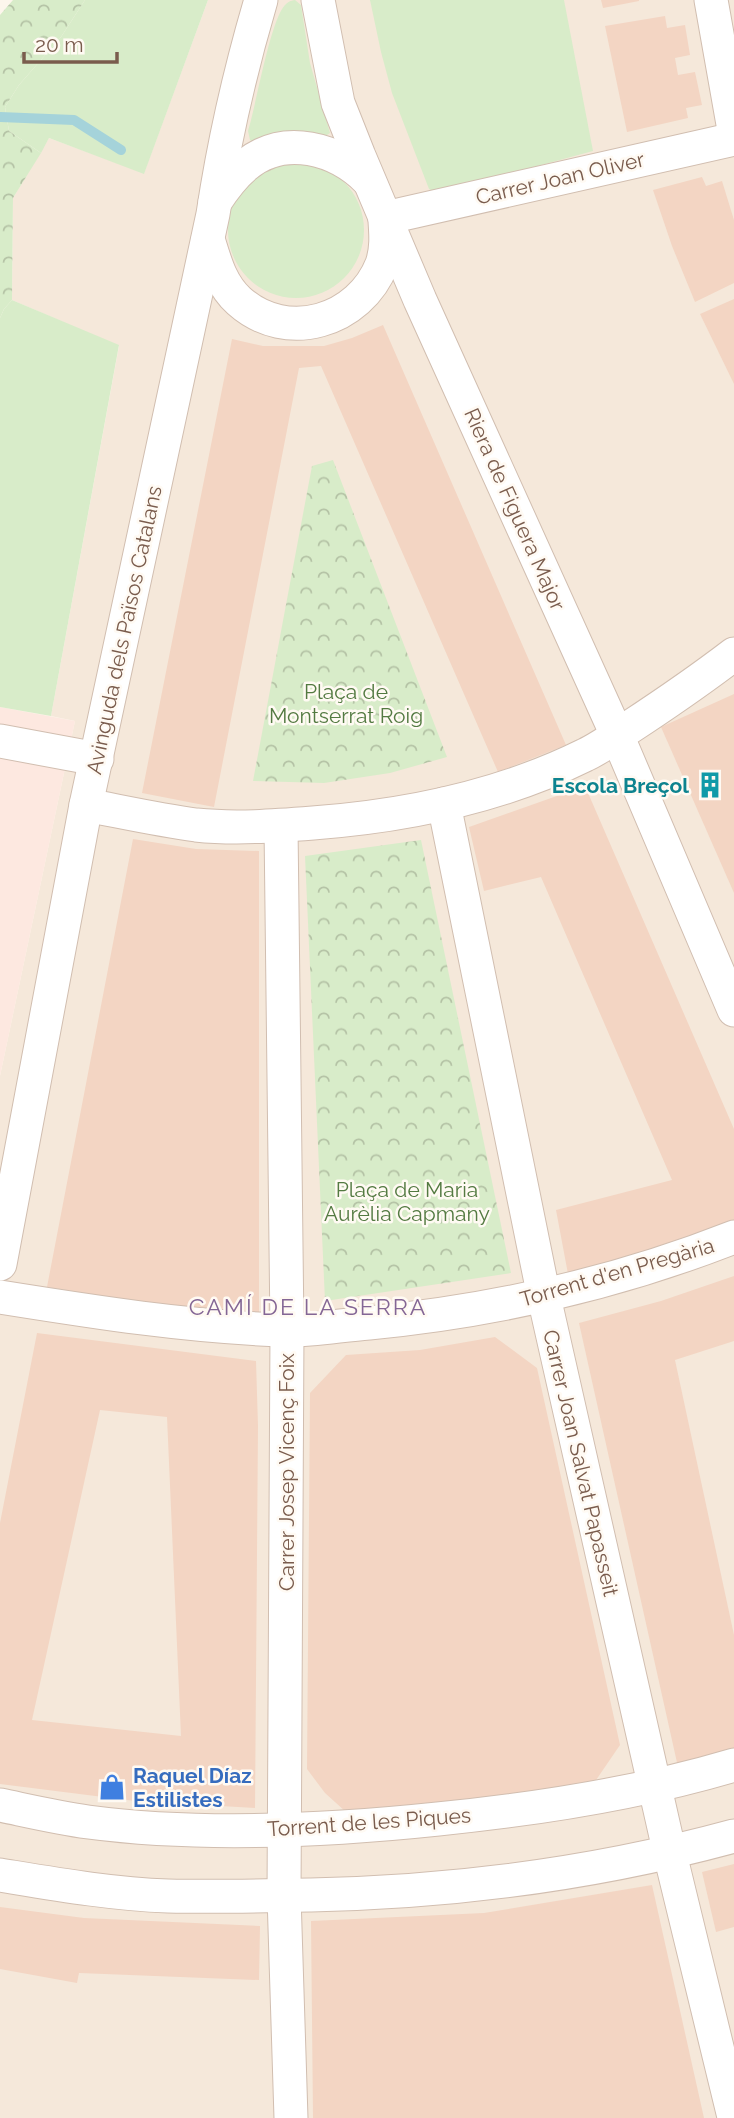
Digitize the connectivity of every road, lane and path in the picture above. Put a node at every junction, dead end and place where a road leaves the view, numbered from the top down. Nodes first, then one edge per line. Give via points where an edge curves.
1 (261, 0) edge
2 (318, 0) edge
3 (711, 0) edge
4 (734, 130) edge
5 (734, 139) edge
6 (373, 184) junction
7 (215, 202) junction
8 (385, 218) junction
9 (208, 239) junction
10 (734, 654) edge
11 (617, 735) junction
12 (0, 741) edge
13 (97, 759) junction
14 (444, 804) junction
15 (86, 805) junction
16 (281, 826) junction
17 (734, 1010) edge
18 (734, 1237) edge
19 (0, 1264) edge
20 (0, 1297) edge
21 (544, 1297) junction
22 (287, 1330) junction
23 (734, 1765) edge
24 (655, 1787) junction
25 (0, 1805) edge
26 (284, 1830) junction
27 (734, 1836) edge
28 (670, 1854) junction
29 (0, 1875) edge
30 (284, 1896) junction
31 (290, 2118) edge
32 (734, 2118) edge

1 - 7 street, Avinguda dels Països Catalans via 229,120
2 - 6 street, Riera de Figuera Major via 338,103
3 - 4 street
5 - 8 street, Carrer Joan Oliver
6 - 7 street via 337,155 299,147 275,150 248,163
6 - 8 street, Riera de Figuera Major
7 - 9 street, Avinguda dels Països Catalans
8 - 9 street via 387,244 369,288 341,313 303,324 260,315 239,301 216,268
8 - 11 street, Riera de Figuera Major
9 - 13 street, Avinguda dels Països Catalans
10 - 11 street
11 - 14 street via 556,769
11 - 17 street, Riera de Figuera Major
12 - 13 street
13 - 15 street, Avinguda dels Països Catalans
14 - 16 street via 360,819
14 - 21 street, Carrer Joan Salvat Papasseit
15 - 16 street via 197,825
15 - 19 street, Avinguda dels Països Catalans
16 - 22 street, Carrer Josep Vicenç Foix
18 - 21 street, Torrent d'en Pregària via 686,1256
20 - 22 street, Torrent d'en Pregària via 139,1319
21 - 22 street, Torrent d'en Pregària via 418,1318
21 - 24 street, Carrer Joan Salvat Papasseit
22 - 26 street, Carrer Josep Vicenç Foix
23 - 24 street, Torrent de les Piques
24 - 26 street, Torrent de les Piques via 481,1815
24 - 28 street, Carrer Joan Salvat Papasseit
25 - 26 street, Torrent de les Piques via 88,1822
26 - 30 street, Carrer Josep Vicenç Foix
27 - 28 street
28 - 30 street via 564,1874 435,1890
28 - 32 street, Carrer Joan Salvat Papasseit
29 - 30 street via 166,1896
30 - 31 street, Carrer Josep Vicenç Foix

